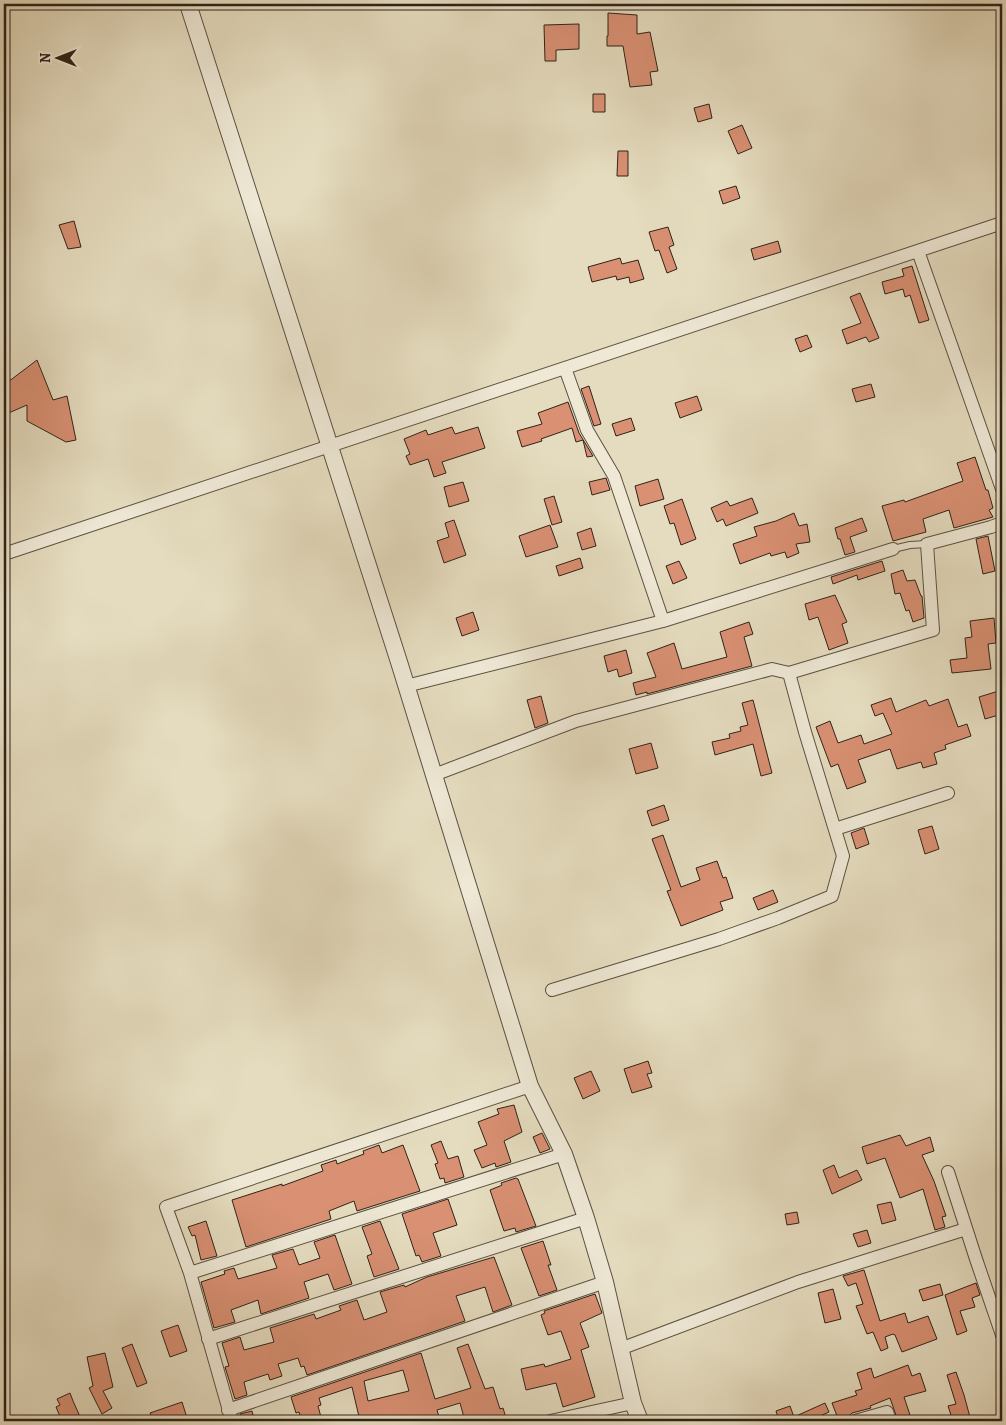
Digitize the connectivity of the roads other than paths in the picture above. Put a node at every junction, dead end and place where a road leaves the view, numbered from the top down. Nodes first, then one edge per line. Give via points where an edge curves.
1 (188, 4) edge
2 (1002, 223) edge
3 (918, 251) junction
4 (565, 368) junction
5 (330, 445) junction
6 (1002, 489) edge
7 (1002, 523) edge
8 (927, 544) junction
9 (893, 549) joint
10 (4, 554) edge
11 (663, 621) junction
12 (789, 673) junction
13 (406, 686) junction
14 (434, 775) junction
15 (948, 793) dead end
16 (835, 829) junction
17 (552, 990) dead end
18 (530, 1086) junction
19 (564, 1154) junction
20 (948, 1172) dead end
21 (586, 1218) junction
22 (966, 1229) junction
23 (190, 1273) junction
24 (605, 1282) junction
25 (1002, 1335) edge
26 (208, 1339) junction
27 (620, 1349) junction
28 (633, 1403) junction
29 (230, 1415) edge
30 (550, 1421) edge
31 (640, 1421) edge
32 (855, 1421) edge
33 (890, 1421) edge

1 - 5 street
2 - 3 street
3 - 4 street
3 - 6 street
4 - 5 street
4 - 11 street via 587,430 614,476
5 - 10 street
5 - 13 street
7 - 8 street
8 - 9 lane
8 - 12 street via 933,630
9 - 11 street
11 - 13 street
12 - 14 street via 772,669 576,721
12 - 16 street
13 - 14 street
14 - 18 street
15 - 16 street
16 - 17 street via 843,856 832,896 719,939
18 - 19 street
18 - 23 street via 166,1207
19 - 21 street
19 - 23 street
20 - 22 street
21 - 24 street
21 - 26 street
22 - 25 street
22 - 27 street via 798,1282
23 - 26 street
24 - 27 street
24 - 29 street
26 - 29 street
27 - 28 street
28 - 30 street
28 - 31 street
32 - 33 street via 887,1412

